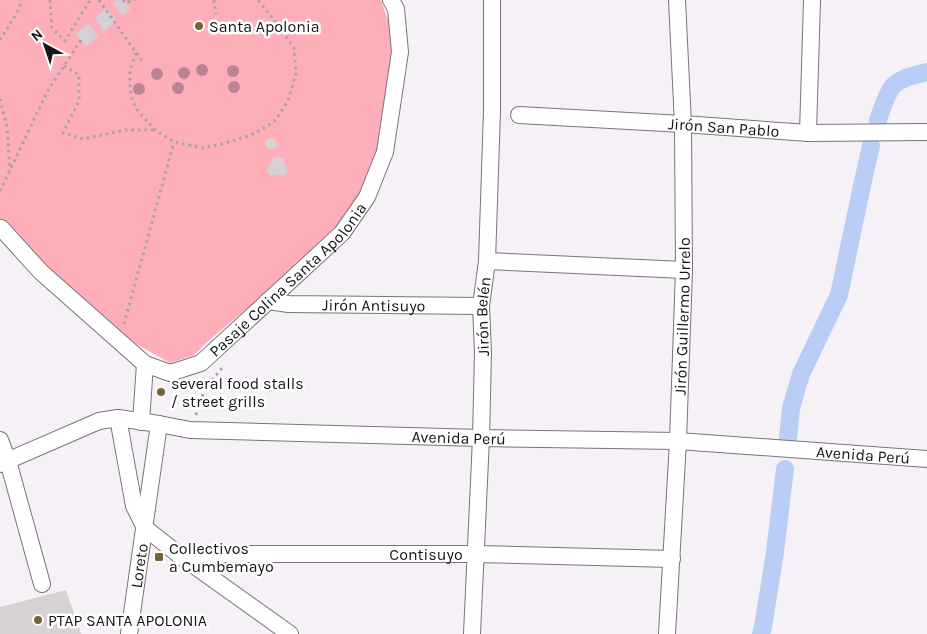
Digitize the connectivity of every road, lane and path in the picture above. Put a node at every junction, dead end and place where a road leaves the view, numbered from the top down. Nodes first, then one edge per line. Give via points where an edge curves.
1 (22, 0) edge
2 (50, 0) edge
3 (90, 0) edge
4 (99, 0) edge
5 (123, 0) edge
6 (136, 0) edge
7 (214, 0) edge
8 (258, 0) edge
9 (391, 0) edge
10 (492, 0) edge
11 (677, 0) edge
12 (812, 0) edge
13 (216, 14) dead end
14 (0, 40) edge
15 (81, 40) tunnel mouth
16 (136, 53) junction
17 (142, 61) dead end
18 (64, 66) junction
19 (0, 99) edge
20 (519, 115) dead end
21 (683, 124) junction
22 (155, 130) junction
23 (927, 132) edge
24 (808, 133) junction
25 (174, 142) junction
26 (10, 171) junction
27 (0, 191) edge
28 (0, 228) edge
29 (487, 261) junction
30 (684, 270) junction
31 (268, 301) junction
32 (481, 306) junction
33 (119, 342) junction
34 (145, 364) junction
35 (118, 418) junction
36 (141, 422) junction
37 (159, 424) junction
38 (481, 438) junction
39 (0, 440) edge
40 (678, 441) junction
41 (927, 459) edge
42 (4, 463) edge
43 (145, 528) junction
44 (178, 554) junction
45 (476, 554) junction
46 (672, 559) junction
47 (42, 584) dead end
48 (129, 634) edge
49 (290, 634) edge
50 (472, 634) edge
51 (667, 634) edge

1 - 14 path
2 - 3 path via 52,28 66,41
4 - 16 path
5 - 6 path via 125,3
7 - 13 path
8 - 25 path via 294,48 296,74 288,101 274,122 251,135 203,148
9 - 31 street, Pasaje Colina Santa Apolonia via 396,9 400,52 385,152 367,197 342,233
10 - 29 street, Jirón Belén
11 - 21 street, Jirón Guillermo Urrelo
12 - 24 street
15 - 18 path
16 - 17 path
16 - 22 path via 130,70 132,100
18 - 22 path via 79,75 79,101 63,134 83,140 126,130
18 - 26 path via 47,92
19 - 26 path via 7,127
20 - 21 street, Jirón San Pablo
21 - 24 street, Jirón San Pablo
21 - 30 street, Jirón Guillermo Urrelo
22 - 25 path
23 - 24 street, Jirón San Pablo
25 - 33 path
26 - 27 path
28 - 33 street, Pasaje Colina Santa Apolonia via 41,272
29 - 30 street
29 - 32 street, Jirón Belén
30 - 40 street, Jirón Guillermo Urrelo
31 - 32 street, Jirón Antisuyo via 289,304
31 - 34 street, Pasaje Colina Santa Apolonia via 201,363 170,373
32 - 38 street, Jirón Belén
33 - 34 street, Pasaje Colina Santa Apolonia
34 - 36 street
35 - 36 street, Avenida Perú
35 - 42 street, Avenida Perú via 99,421
35 - 43 street via 134,506
36 - 37 street, Avenida Perú
37 - 38 street, Avenida Perú via 190,430
37 - 43 street, Loreto
38 - 40 street, Avenida Perú
38 - 45 street, Jirón Belén
39 - 42 street
40 - 41 street, Avenida Perú
40 - 46 street, Jirón Guillermo Urrelo
42 - 47 street
43 - 44 street
43 - 48 street, Loreto
44 - 45 street, Contisuyo
44 - 49 street
45 - 46 street, Contisuyo
45 - 50 street, Jirón Belén
46 - 51 street, Jirón Guillermo Urrelo

